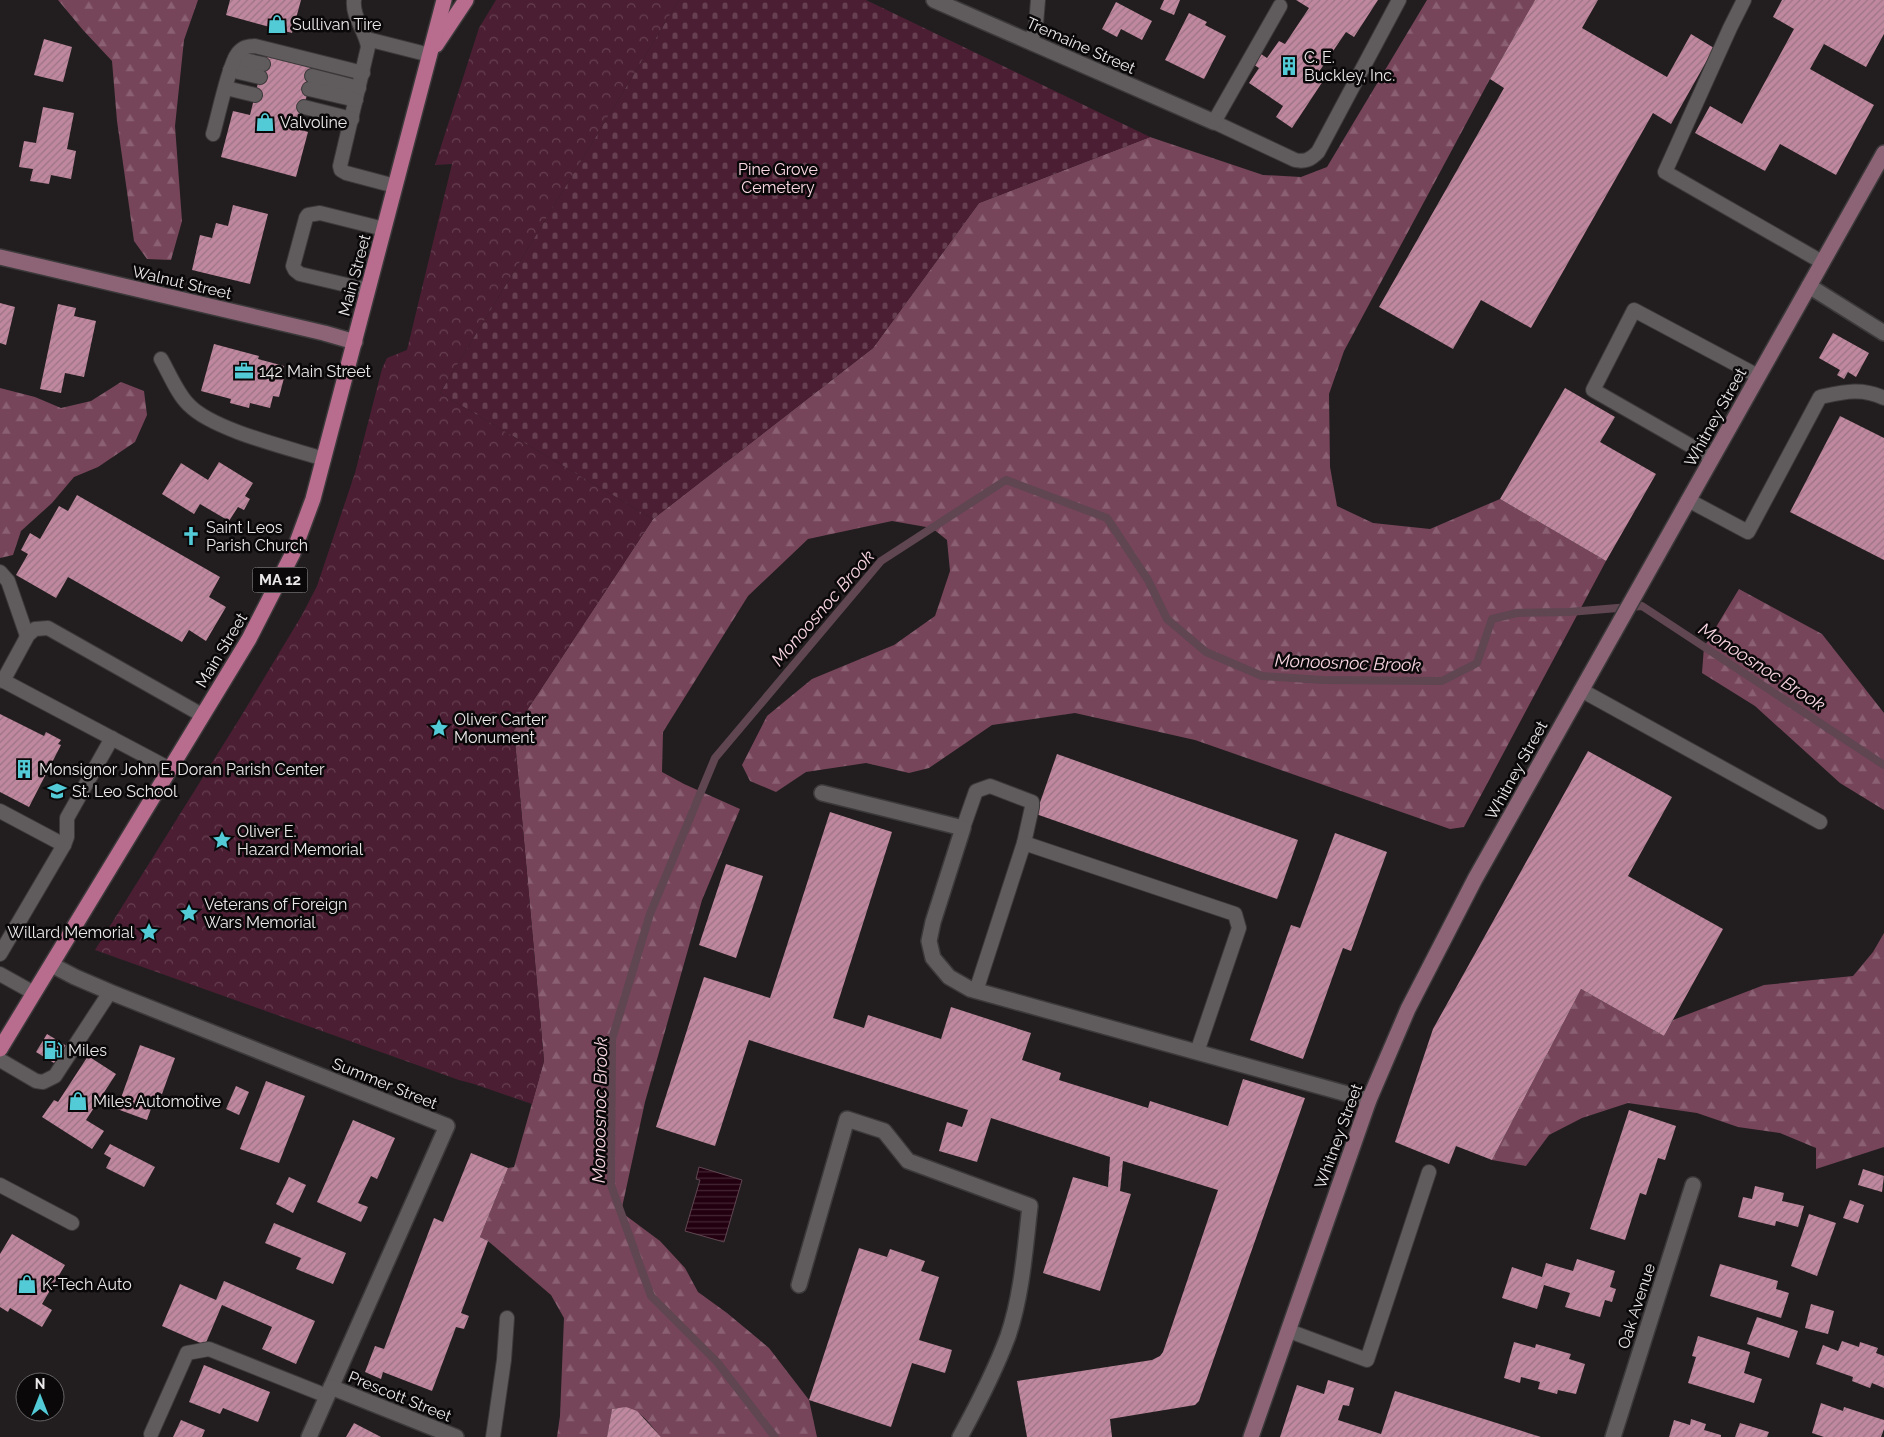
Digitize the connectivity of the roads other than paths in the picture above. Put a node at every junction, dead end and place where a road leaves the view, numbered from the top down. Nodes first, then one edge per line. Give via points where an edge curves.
1 (354, 0) edge
2 (444, 0) edge
3 (466, 0) edge
4 (934, 0) edge
5 (1038, 0) edge
6 (1399, 0) edge
7 (1744, 0) edge
8 (1280, 6) dead end
9 (367, 39) junction
10 (1031, 42) junction
11 (430, 55) junction
12 (233, 64) junction
13 (261, 71) dead end
14 (363, 73) junction
15 (310, 82) dead end
16 (226, 88) junction
17 (358, 94) junction
18 (255, 95) dead end
19 (304, 107) dead end
20 (352, 119) junction
21 (1214, 122) junction
22 (213, 134) dead end
23 (1882, 159) edge
24 (395, 186) junction
25 (384, 229) junction
26 (0, 257) edge
27 (1822, 262) junction
28 (1809, 286) junction
29 (368, 290) junction
30 (1884, 333) edge
31 (354, 342) junction
32 (161, 360) dead end
33 (1758, 376) junction
34 (1884, 398) edge
35 (1712, 458) junction
36 (324, 459) junction
37 (1688, 500) junction
38 (0, 572) edge
39 (27, 636) junction
40 (1, 680) edge
41 (1581, 690) junction
42 (202, 715) junction
43 (112, 738) junction
44 (170, 769) junction
45 (822, 793) dead end
46 (0, 811) edge
47 (1820, 822) dead end
48 (963, 828) junction
49 (1024, 843) junction
50 (64, 845) junction
51 (0, 954) edge
52 (52, 965) junction
53 (0, 974) edge
54 (976, 991) junction
55 (110, 992) junction
56 (34, 993) junction
57 (0, 1049) edge
58 (1197, 1052) junction
59 (0, 1060) edge
60 (1369, 1100) junction
61 (1428, 1172) dead end
62 (1693, 1185) dead end
63 (0, 1186) edge
64 (72, 1223) dead end
65 (799, 1285) dead end
66 (507, 1318) dead end
67 (1289, 1331) junction
68 (329, 1391) junction
69 (152, 1434) dead end
70 (309, 1437) edge
71 (456, 1437) edge
72 (493, 1437) edge
73 (960, 1437) edge
74 (1251, 1437) edge
75 (1613, 1437) edge

1 - 9 lane via 355,14
2 - 11 main road, MA 12
3 - 11 main road
4 - 10 street, Tremaine Street
5 - 10 lane via 1036,28
6 - 21 lane via 1318,152 1311,158 1295,160
7 - 27 lane via 1664,172
8 - 21 lane
9 - 11 lane
9 - 14 lane
10 - 21 street, Tremaine Street
11 - 24 main road, Main Street / MA 12
12 - 13 lane
12 - 14 lane via 243,48 255,46
12 - 16 lane
14 - 17 lane
15 - 17 lane
16 - 18 lane
16 - 22 lane
17 - 20 lane
19 - 20 lane
20 - 24 lane via 340,166 342,170
23 - 27 main road, Whitney Street
24 - 25 main road, Main Street / MA 12
25 - 29 main road, Main Street / MA 12
25 - 29 lane via 320,213 308,215 293,266 300,274
26 - 31 main road, Walnut Street via 324,332
27 - 28 main road, Whitney Street
28 - 30 street
28 - 33 main road, Whitney Street
29 - 31 main road, Main Street / MA 12
31 - 36 main road, Main Street / MA 12
32 - 36 lane via 187,404 204,417
33 - 35 main road, Whitney Street
33 - 35 lane via 1634,310 1593,390
34 - 37 lane via 1853,390 1820,397 1748,532
35 - 37 main road, Whitney Street
36 - 42 main road, Main Street / MA 12 via 294,553 249,639
37 - 41 main road, Whitney Street
38 - 39 lane via 8,582
39 - 40 lane
39 - 42 lane via 35,629 48,628
40 - 43 lane
41 - 47 lane
41 - 60 main road, Whitney Street via 1475,878 1408,1009
42 - 44 main road, Main Street / MA 12
43 - 44 lane
43 - 50 lane via 67,818
44 - 52 main road, Main Street / MA 12
45 - 48 street
46 - 50 lane
48 - 49 lane via 976,791 990,786 1032,802
48 - 54 street via 929,941 933,958 949,977
49 - 54 lane
49 - 58 lane via 1235,914 1238,928
50 - 51 lane
52 - 55 street, Summer Street
52 - 56 main road, Main Street / MA 12
53 - 56 lane
54 - 58 street
55 - 59 lane via 51,1078 36,1081
55 - 68 street, Summer Street via 447,1126
56 - 57 main road, Main Street / MA 12
58 - 60 street
60 - 67 main road, Whitney Street
61 - 67 lane via 1366,1360
62 - 75 street, Oak Avenue
63 - 64 lane
65 - 73 street via 847,1119 884,1131 908,1161 1030,1206 1020,1283 1008,1334 985,1392
66 - 72 lane
67 - 74 main road, Whitney Street
68 - 69 lane via 209,1349 187,1352
68 - 70 street, Summer Street
68 - 71 street, Prescott Street

